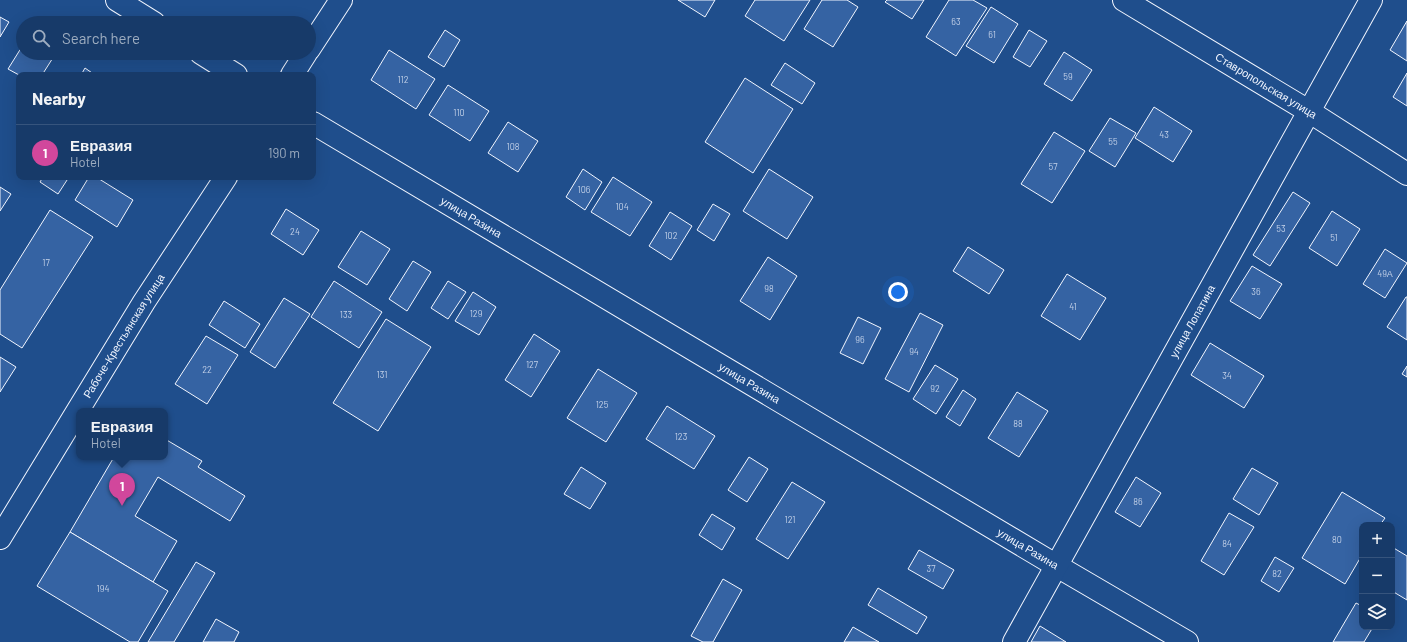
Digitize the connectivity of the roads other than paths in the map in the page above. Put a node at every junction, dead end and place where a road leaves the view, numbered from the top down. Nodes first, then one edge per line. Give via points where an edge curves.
1 (117, 0) edge
2 (341, 0) edge
3 (1124, 0) edge
4 (1371, 0) edge
5 (143, 16) edge
6 (316, 38) edge
7 (212, 60) edge
8 (302, 60) edge
9 (231, 72) edge
10 (294, 72) edge
11 (1310, 112) junction
12 (316, 125) edge
13 (1407, 174) edge
14 (224, 180) edge
15 (79, 408) edge
16 (76, 413) edge
17 (0, 538) edge
18 (1057, 566) junction
19 (1014, 642) edge
20 (1187, 642) edge

1 - 5 street
2 - 6 street
3 - 11 street, Ставропольская улица
4 - 11 street, улица Лопатина
7 - 9 street
8 - 10 street
11 - 13 street, Ставропольская улица
11 - 18 street, улица Лопатина
12 - 18 street, улица Разина
14 - 15 street, Рабоче-Крестьянская улица via 144,302
16 - 17 street, Рабоче-Крестьянская улица
18 - 19 street, улица Лопатина
18 - 20 street, улица Разина

